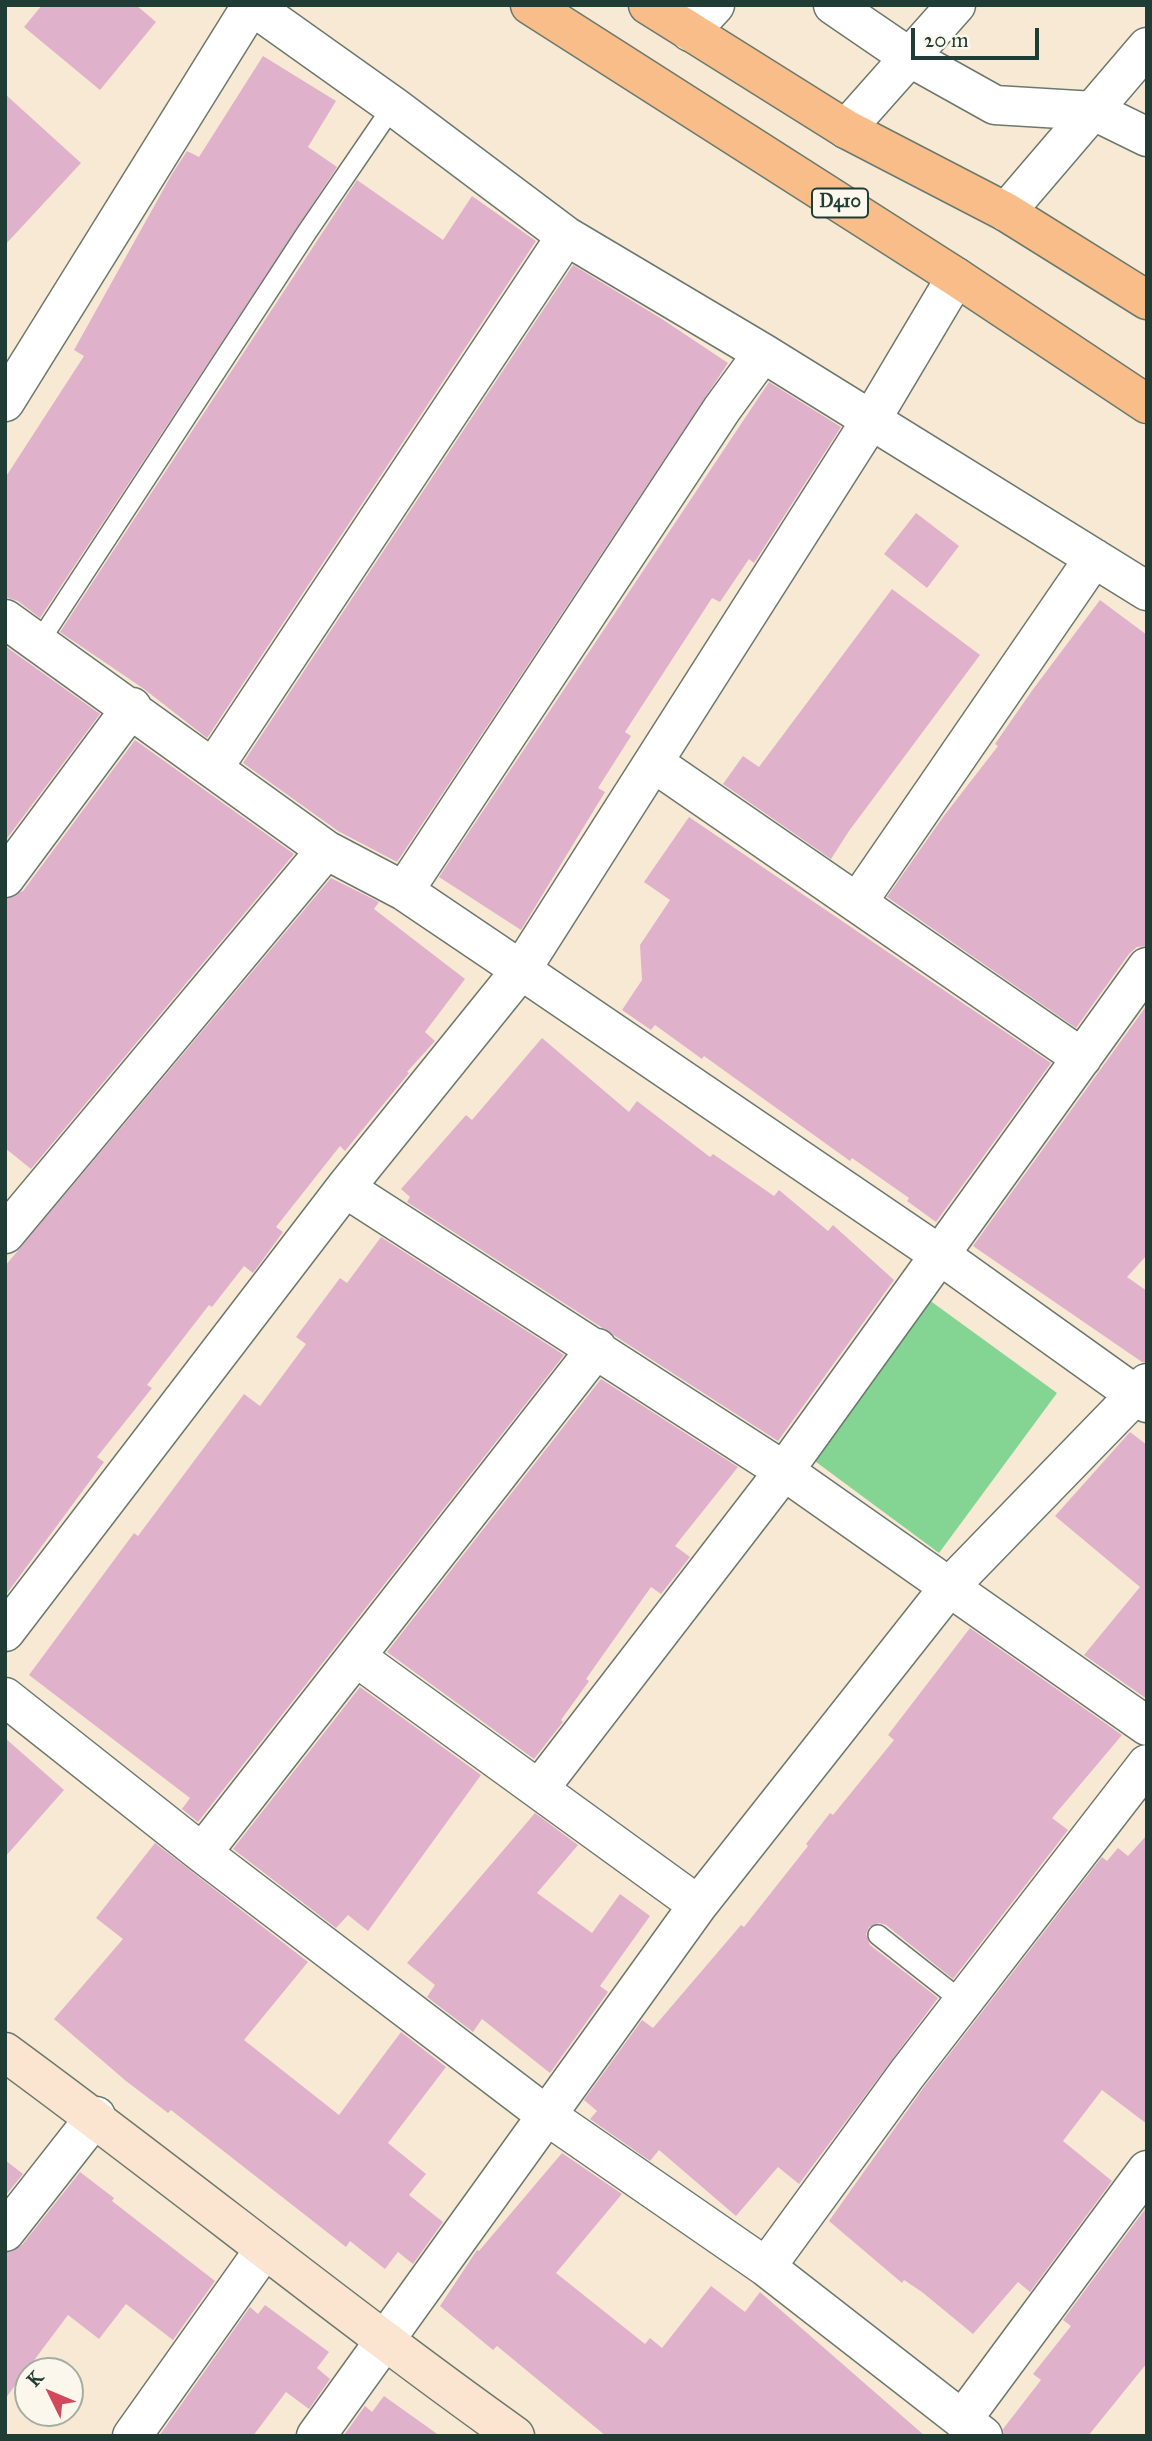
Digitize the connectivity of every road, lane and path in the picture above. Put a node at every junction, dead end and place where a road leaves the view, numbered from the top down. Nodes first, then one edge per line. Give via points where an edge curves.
1 (251, 5) edge
2 (530, 5) edge
3 (648, 5) edge
4 (833, 5) edge
5 (956, 5) edge
6 (703, 19) edge
7 (1147, 47) edge
8 (909, 57) junction
9 (393, 106) junction
10 (1094, 111) junction
11 (846, 129) junction
12 (1147, 137) edge
13 (1006, 212) junction
14 (566, 236) junction
15 (956, 277) junction
16 (1147, 300) edge
17 (763, 353) junction
18 (5, 402) edge
19 (1147, 404) edge
20 (871, 420) junction
21 (1094, 558) junction
22 (1147, 591) edge
23 (5, 619) edge
24 (40, 642) junction
25 (132, 707) junction
26 (654, 763) junction
27 (214, 767) junction
28 (326, 850) junction
29 (5, 878) edge
30 (404, 891) junction
31 (857, 902) junction
32 (1147, 967) edge
33 (521, 970) junction
34 (1082, 1058) junction
35 (345, 1188) junction
36 (5, 1234) edge
37 (940, 1255) junction
38 (597, 1348) junction
39 (1144, 1394) edge
40 (783, 1471) junction
41 (950, 1586) junction
42 (5, 1632) edge
43 (356, 1657) junction
44 (5, 1698) edge
45 (1147, 1726) edge
46 (1147, 1764) edge
47 (539, 1790) junction
48 (202, 1853) junction
49 (698, 1905) junction
50 (878, 1936) dead end
51 (963, 2002) junction
52 (5, 2052) edge
53 (546, 2115) junction
54 (96, 2116) junction
55 (1147, 2170) edge
56 (5, 2232) edge
57 (264, 2250) junction
58 (766, 2267) junction
59 (383, 2342) junction
60 (972, 2428) edge
61 (132, 2436) edge
62 (316, 2436) edge
63 (515, 2436) edge

1 - 9 street
1 - 18 street
2 - 15 highway, D410
3 - 6 highway
4 - 8 street
5 - 8 street
6 - 11 highway
7 - 10 street
8 - 10 street via 995,104
8 - 11 street
9 - 14 street
9 - 24 lane
10 - 12 street
10 - 13 street
11 - 13 highway
13 - 16 highway
14 - 17 street
14 - 27 street
15 - 19 highway, D410
15 - 20 street
17 - 20 street
17 - 30 street
20 - 21 street
20 - 26 street
21 - 22 street
21 - 31 street
23 - 24 street
24 - 25 street
25 - 27 street
25 - 29 street
26 - 31 street
26 - 33 street
27 - 28 street
28 - 30 street
28 - 36 street
30 - 33 street
31 - 34 street
32 - 34 street
33 - 35 street
33 - 37 street
34 - 37 street
35 - 38 street
35 - 42 street
37 - 39 street
37 - 40 street
38 - 40 street
38 - 43 street
39 - 41 street
40 - 41 street
40 - 47 street
41 - 45 street
41 - 49 street
43 - 47 street
43 - 48 street
44 - 48 street
46 - 51 street
47 - 49 street
48 - 53 street
49 - 53 street
50 - 51 lane
51 - 58 street
52 - 54 street
53 - 58 street
53 - 59 street
54 - 56 street
54 - 57 street
55 - 60 street
57 - 59 street
57 - 61 street
58 - 60 street
59 - 62 street
59 - 63 street

